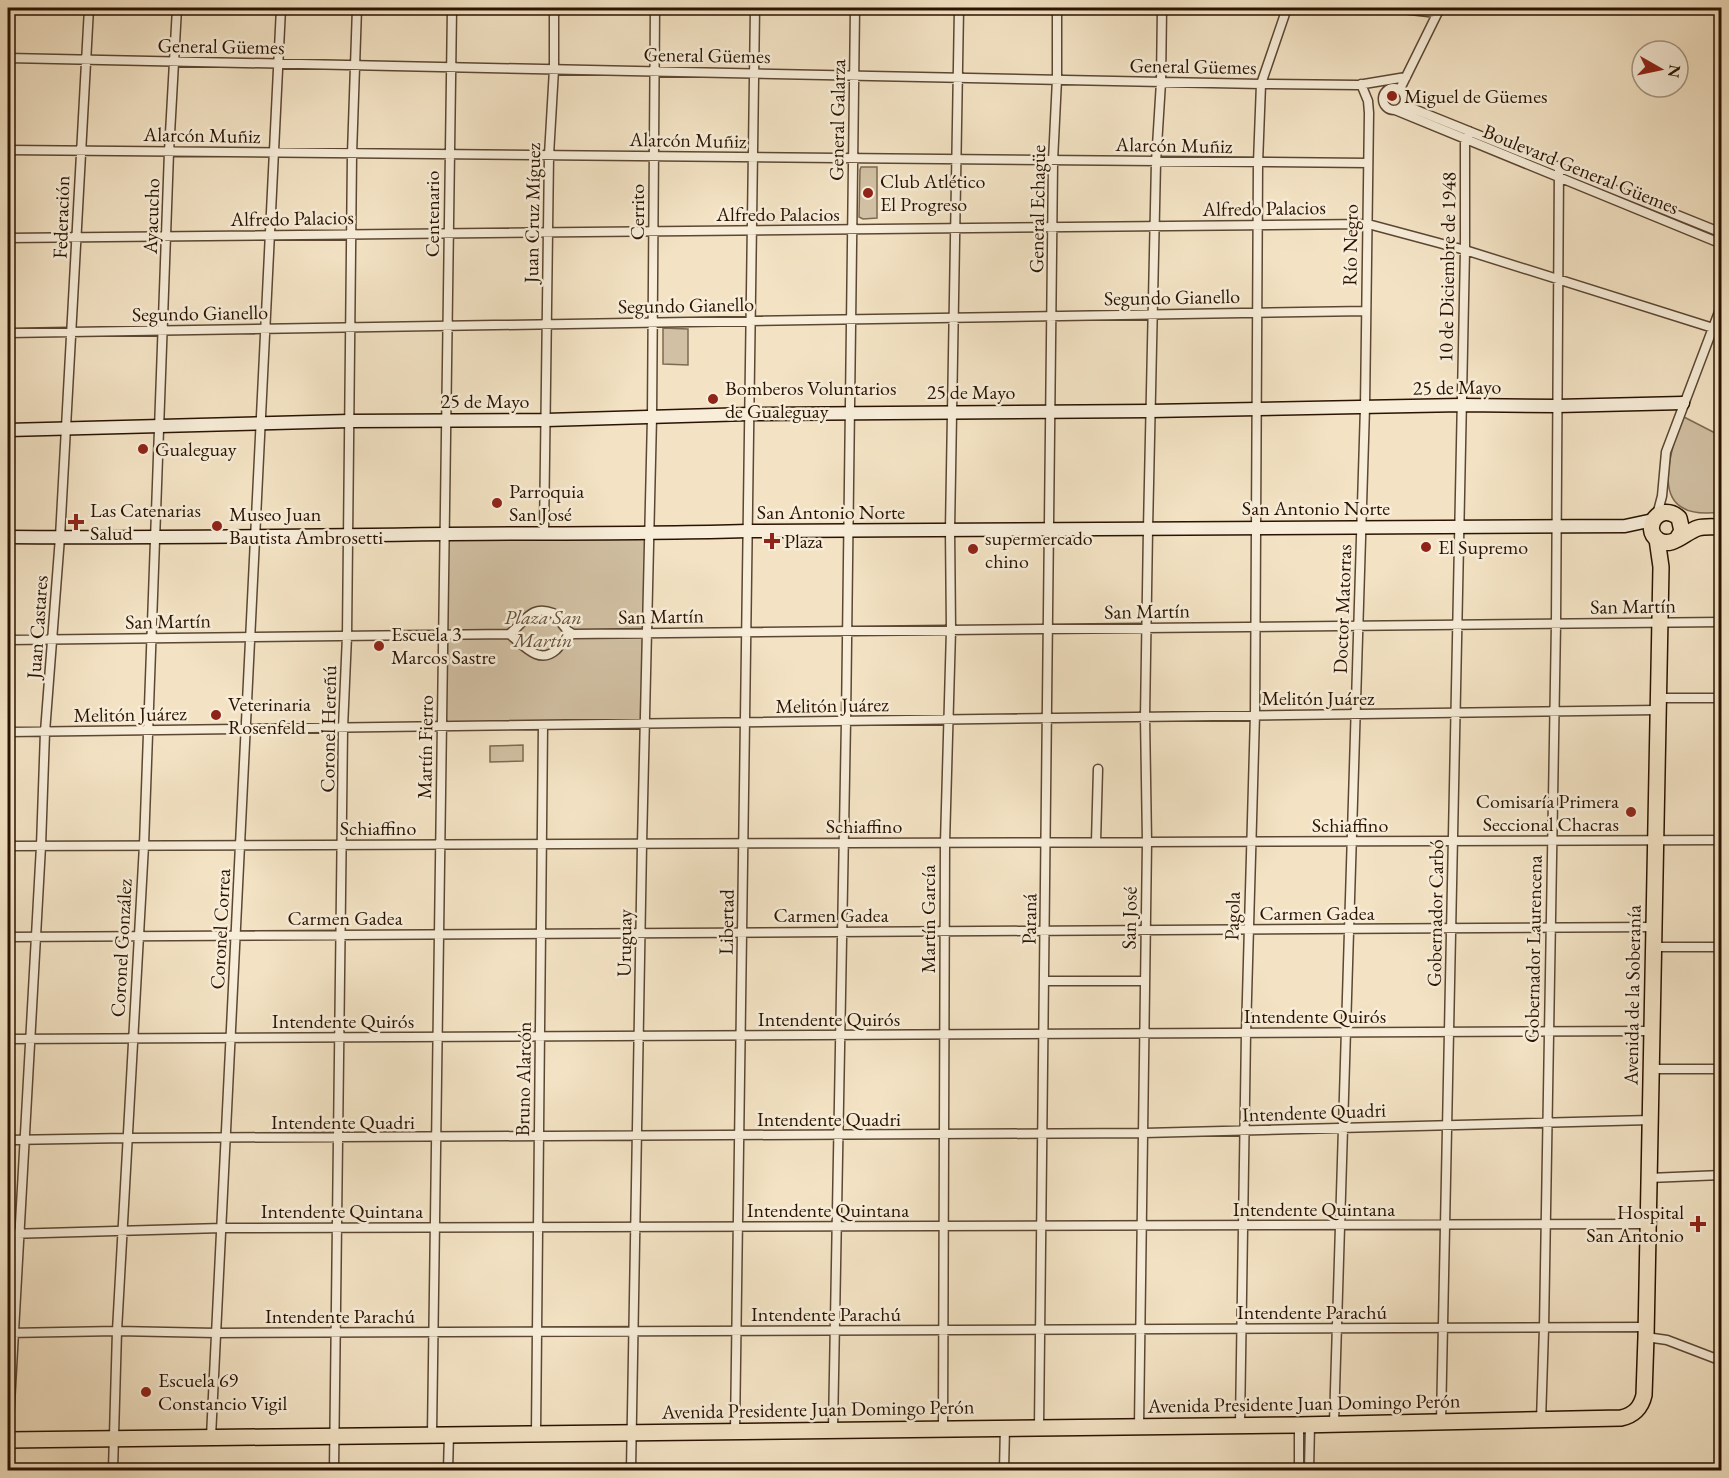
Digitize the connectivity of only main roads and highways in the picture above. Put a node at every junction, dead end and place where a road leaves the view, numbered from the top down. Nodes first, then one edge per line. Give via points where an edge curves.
1 (1677, 516) junction
2 (1716, 526) edge
3 (1657, 539) junction
4 (1675, 540) junction
5 (1661, 567) junction
6 (1628, 1416) joint
7 (8, 1440) edge

1 - 2 highway via 1693,524
1 - 3 highway via 1665,512 1655,518 1652,530
1 - 4 highway via 1682,531
2 - 4 highway via 1698,528
3 - 4 highway via 1665,543
3 - 5 highway, Avenida de la Soberanía
4 - 5 highway, Avenida de la Soberanía
5 - 6 highway, Avenida de la Soberanía via 1644,1395 1635,1413
6 - 7 highway, Avenida Presidente Juan Domingo Perón via 1441,1422

